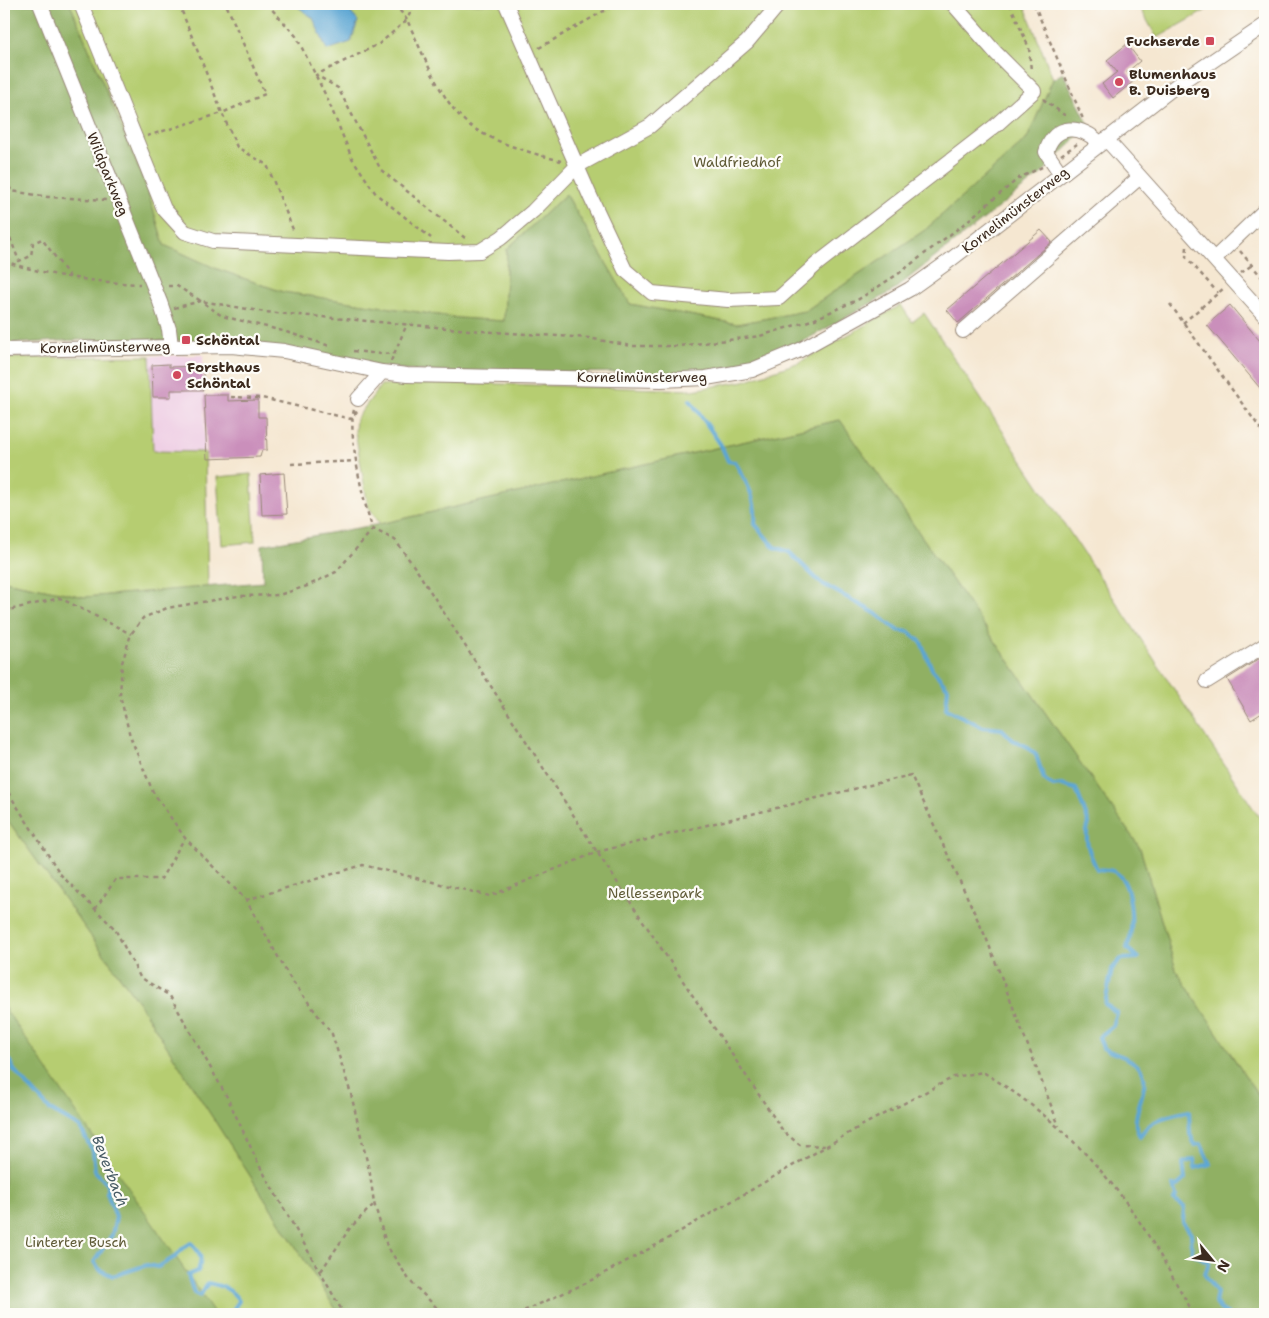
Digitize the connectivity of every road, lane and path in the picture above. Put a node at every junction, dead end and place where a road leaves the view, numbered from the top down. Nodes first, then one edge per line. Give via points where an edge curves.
1 (40, 4) edge
2 (81, 4) edge
3 (179, 4) edge
4 (226, 4) edge
5 (267, 4) edge
6 (395, 4) edge
7 (414, 4) edge
8 (506, 4) edge
9 (616, 4) edge
10 (779, 4) edge
11 (953, 4) edge
12 (1010, 4) edge
13 (1034, 4) edge
14 (407, 20) junction
15 (1265, 25) edge
16 (527, 55) junction
17 (316, 75) junction
18 (1034, 91) junction
19 (222, 113) junction
20 (1099, 139) junction
21 (134, 140) junction
22 (1051, 162) junction
23 (577, 166) junction
24 (1061, 174) junction
25 (1140, 177) junction
26 (4, 180) edge
27 (118, 200) junction
28 (1265, 210) edge
29 (1188, 230) junction
30 (4, 234) edge
31 (1232, 242) junction
32 (299, 245) junction
33 (480, 251) junction
34 (448, 252) junction
35 (1214, 259) junction
36 (4, 261) edge
37 (1252, 265) junction
38 (70, 278) junction
39 (1233, 280) junction
40 (1265, 281) edge
41 (152, 285) junction
42 (1218, 293) junction
43 (202, 301) junction
44 (1170, 304) dead end
45 (163, 310) junction
46 (1265, 316) edge
47 (1183, 323) junction
48 (407, 324) junction
49 (963, 331) dead end
50 (171, 346) junction
51 (333, 347) dead end
52 (4, 350) edge
53 (352, 351) dead end
54 (396, 353) junction
55 (382, 372) junction
56 (231, 397) dead end
57 (359, 403) junction
58 (351, 419) junction
59 (1265, 435) edge
60 (357, 461) junction
61 (292, 464) dead end
62 (373, 529) junction
63 (4, 608) edge
64 (131, 634) junction
65 (1265, 645) edge
66 (1207, 681) dead end
67 (4, 786) edge
68 (185, 838) junction
69 (597, 852) junction
70 (246, 900) junction
71 (96, 909) junction
72 (1059, 1126) junction
73 (828, 1146) junction
74 (374, 1203) junction
75 (321, 1271) junction
76 (344, 1314) edge
77 (443, 1314) edge
78 (517, 1314) edge
79 (1194, 1314) edge

1 - 27 street, Wildparkweg
2 - 21 street
3 - 19 path
4 - 19 path via 265,94
5 - 17 path via 296,36
6 - 14 path
7 - 14 path
8 - 16 street
9 - 16 path
10 - 23 street via 747,42 650,126
11 - 18 street
12 - 18 path via 1029,48
13 - 20 path
14 - 17 path via 379,44
14 - 23 path via 454,109 474,129 510,146
15 - 20 street, Kornelimünsterweg
16 - 23 street
17 - 33 path via 338,88 381,170
17 - 34 path via 352,158 376,194
18 - 20 path
18 - 23 street via 995,126 818,263 779,298 728,300 652,293 626,270
19 - 21 path
19 - 32 path via 238,147 267,165
20 - 22 path
20 - 22 street via 1070,129 1060,130 1050,140 1046,152
20 - 24 street, Kornelimünsterweg
20 - 25 street
21 - 32 street via 164,209 185,232 213,241
22 - 24 street
22 - 48 path via 1019,178 898,274 859,299 815,319 760,336 679,346 632,346 588,338
23 - 33 street via 533,211
24 - 55 street, Kornelimünsterweg via 910,289 800,350 752,370 706,378 661,380
25 - 29 street
25 - 49 street
26 - 27 path via 12,190 48,197
27 - 41 street, Wildparkweg
28 - 31 street
29 - 35 street
29 - 42 path via 1186,257
30 - 38 path via 9,235 19,261 32,256 33,243 42,239
31 - 35 street
31 - 37 path
32 - 34 street
33 - 34 street
35 - 39 street
36 - 38 path
37 - 39 path
37 - 40 path
38 - 41 path
39 - 42 path
39 - 46 street
41 - 43 path via 177,286
41 - 45 street, Wildparkweg
42 - 47 path
43 - 45 path
43 - 48 path via 265,312
43 - 51 path via 222,316
44 - 47 path
45 - 50 street, Wildparkweg
47 - 59 path
48 - 54 path
50 - 52 street, Kornelimünsterweg
50 - 55 street, Kornelimünsterweg via 258,347
53 - 54 path
54 - 55 path
55 - 57 street
56 - 58 path via 262,398
57 - 58 path
57 - 58 path
58 - 60 path
60 - 61 path
60 - 62 path
62 - 64 path via 336,572 307,586 278,595 238,596 167,608 143,618
62 - 69 path via 395,540
63 - 64 path via 9,610 60,598
64 - 68 path via 122,663 120,695 130,736 153,792
65 - 66 street
67 - 71 path via 61,875
68 - 70 path
68 - 71 path via 161,879 116,879
69 - 70 path via 490,896 362,865
69 - 72 path via 911,775 987,940
69 - 73 path via 783,1131 800,1145
70 - 74 path via 290,978 332,1034 370,1174
71 - 75 path via 116,929 140,977 170,996 227,1097 259,1165
72 - 73 path via 1018,1093 983,1072 954,1077
72 - 79 path via 1127,1202
73 - 78 path via 594,1279
74 - 75 path via 350,1228
74 - 77 path via 387,1246 410,1281
75 - 76 path

